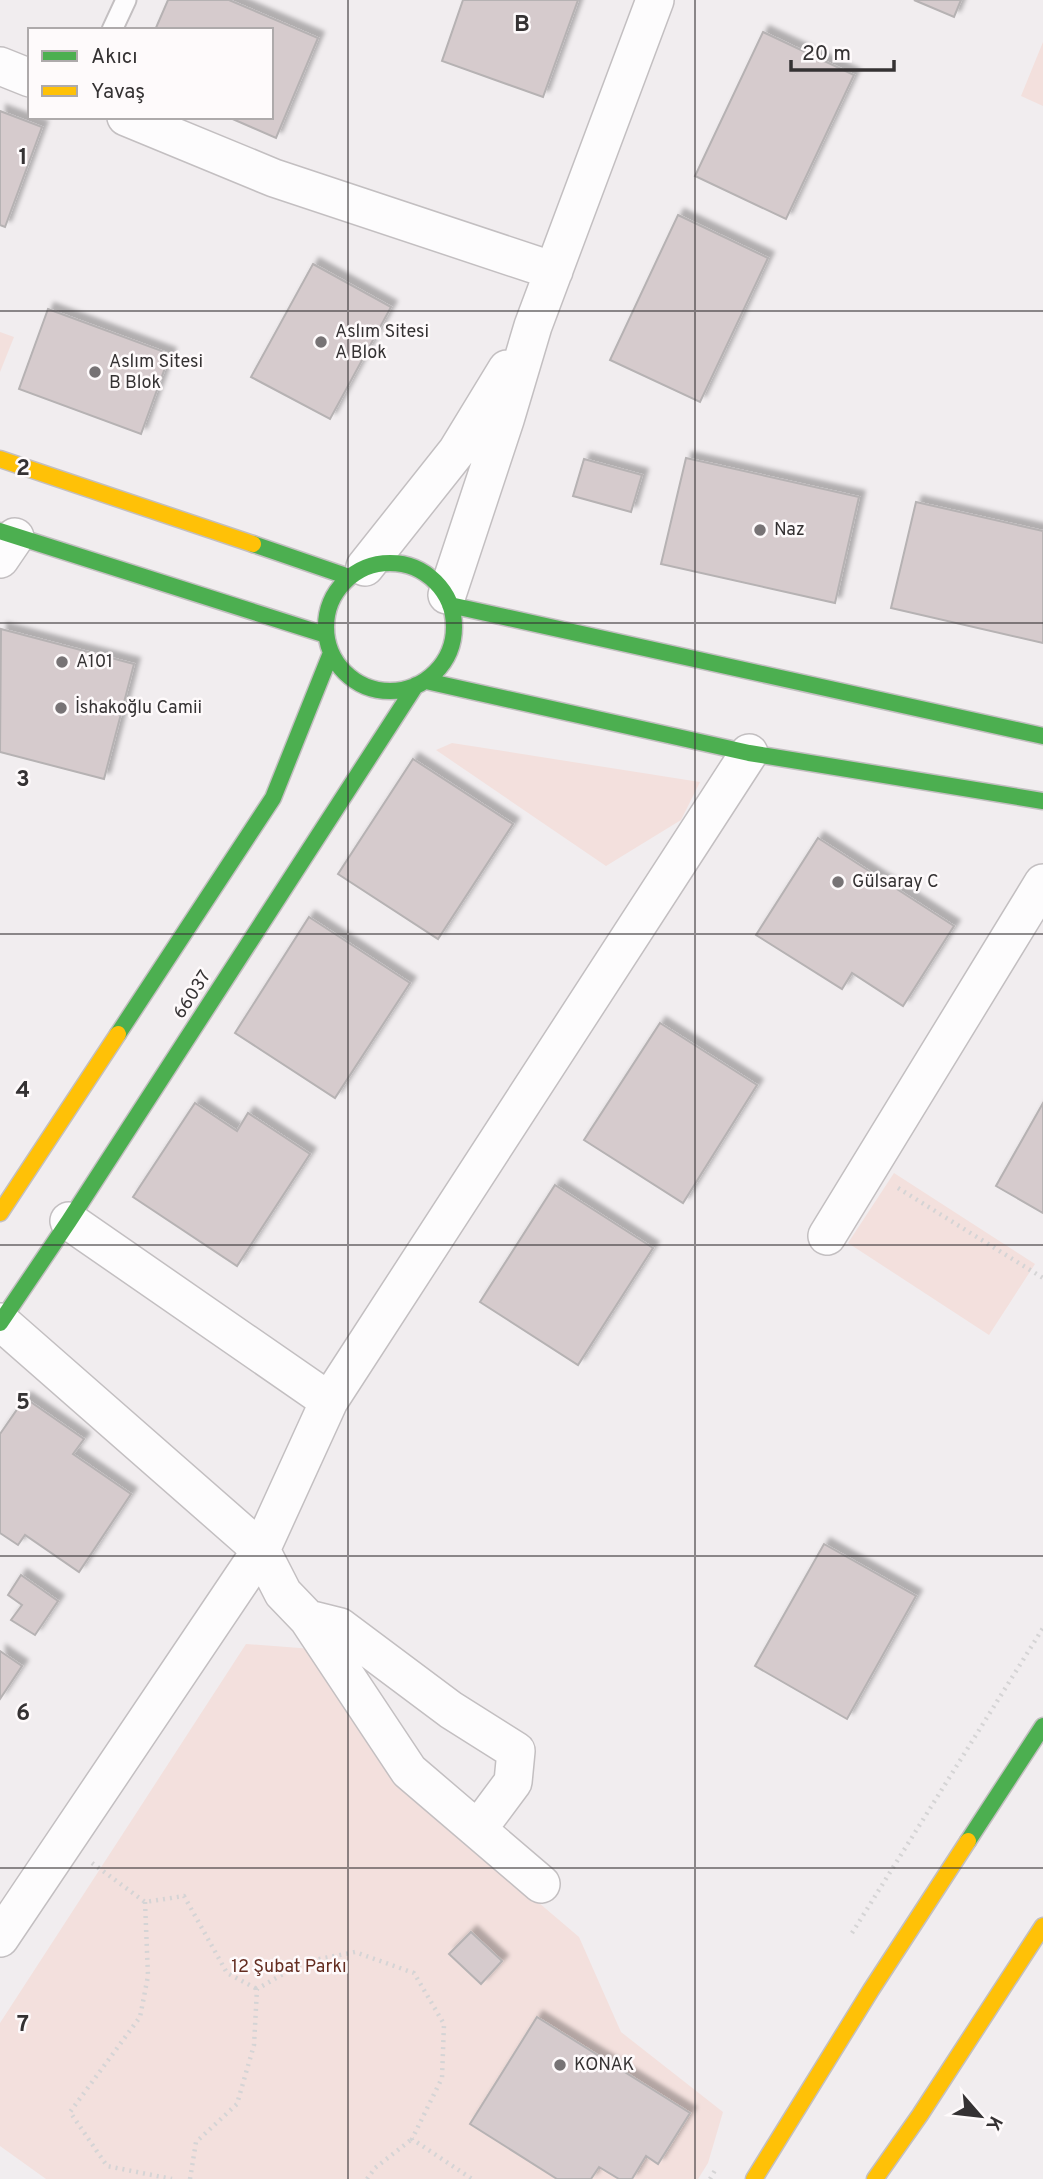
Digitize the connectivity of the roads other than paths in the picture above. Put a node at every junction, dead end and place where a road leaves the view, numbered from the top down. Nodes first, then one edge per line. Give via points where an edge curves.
1 (126, 0) edge
2 (655, 0) edge
3 (112, 28) edge
4 (0, 66) edge
5 (28, 77) edge
6 (131, 119) edge
7 (554, 271) junction
8 (533, 326) junction
9 (0, 459) edge
10 (5, 543) edge
11 (357, 572) junction
12 (449, 600) junction
13 (326, 635) junction
14 (331, 653) junction
15 (421, 683) junction
16 (1043, 736) edge
17 (749, 753) junction
18 (1043, 801) edge
19 (1043, 883) edge
20 (0, 1213) edge
21 (69, 1221) junction
22 (827, 1236) dead end
23 (1, 1323) edge
24 (329, 1401) junction
25 (261, 1550) junction
26 (308, 1619) junction
27 (1043, 1726) edge
28 (478, 1829) junction
29 (541, 1884) dead end
30 (1043, 1926) edge
31 (0, 1938) edge
32 (754, 2179) edge
33 (875, 2179) edge

1 - 3 lane
2 - 7 street
4 - 5 street
6 - 7 street via 274,178
7 - 8 street
8 - 11 street via 457,451
8 - 12 street
9 - 11 street
10 - 13 street
11 - 12 street via 382,562 400,562 433,578
11 - 13 street via 332,597
12 - 15 street via 455,634 449,653 440,669
12 - 16 street
13 - 14 street
14 - 15 street via 343,672 361,685 383,691 405,690
14 - 20 street via 273,798
15 - 17 street
15 - 21 street, 66037
17 - 18 street
17 - 24 street
19 - 22 street
21 - 23 street, 66037
21 - 24 street
23 - 25 street
24 - 25 street
25 - 26 street via 283,1593
25 - 31 street
26 - 28 street via 409,1771
26 - 28 street via 340,1627 451,1710 516,1751 513,1782
27 - 32 street
28 - 29 street
30 - 33 street

